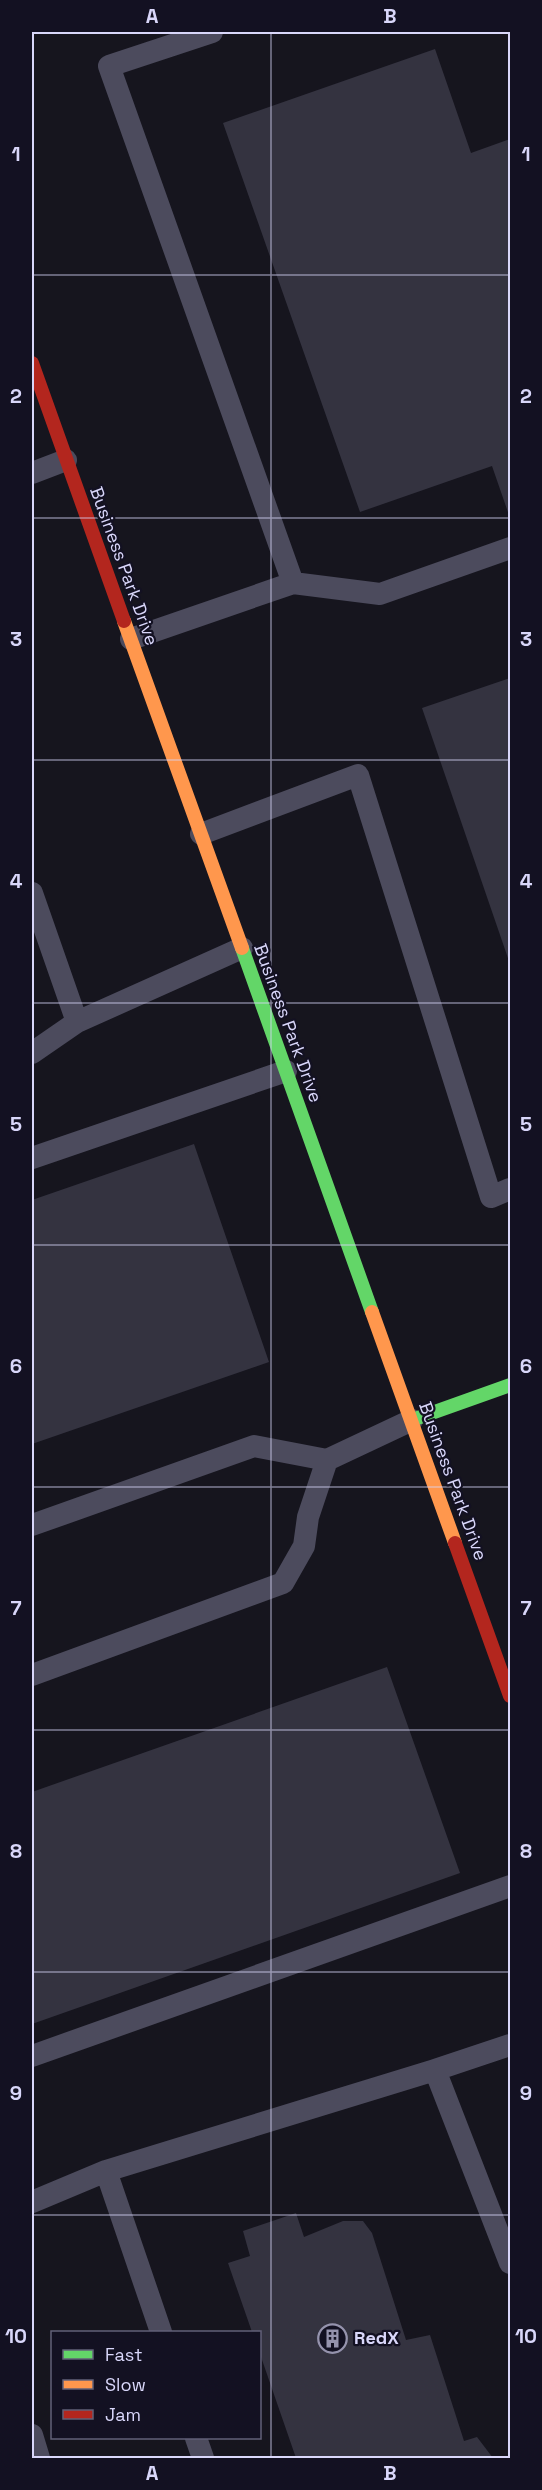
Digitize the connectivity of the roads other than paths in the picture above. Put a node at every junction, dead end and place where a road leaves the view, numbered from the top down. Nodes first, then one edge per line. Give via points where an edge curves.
1 (212, 32) edge
2 (32, 363) edge
3 (66, 460) junction
4 (32, 473) edge
5 (510, 549) edge
6 (293, 583) junction
7 (131, 639) junction
8 (201, 834) junction
9 (32, 893) edge
10 (242, 948) junction
11 (77, 1022) junction
12 (32, 1053) edge
13 (286, 1071) junction
14 (32, 1158) edge
15 (510, 1189) edge
16 (510, 1384) edge
17 (412, 1420) junction
18 (327, 1460) junction
19 (32, 1525) edge
20 (32, 1675) edge
21 (510, 1696) edge
22 (510, 1886) edge
23 (510, 2045) edge
24 (32, 2056) edge
25 (435, 2070) junction
26 (106, 2170) junction
27 (32, 2202) edge
28 (510, 2263) edge
29 (161, 2331) edge
30 (32, 2435) edge
31 (196, 2439) edge
32 (39, 2458) edge
33 (203, 2458) edge

1 - 6 lane via 109,66
2 - 3 street, Business Park Drive
3 - 4 lane
3 - 7 street, Business Park Drive
5 - 6 lane via 380,594
6 - 7 lane
7 - 8 street, Business Park Drive
8 - 10 street, Business Park Drive
8 - 15 lane via 358,776 491,1197
9 - 11 lane
10 - 11 lane
10 - 13 street, Business Park Drive
11 - 12 lane
13 - 14 lane
13 - 17 street, Business Park Drive
16 - 17 street
17 - 18 lane
17 - 21 street, Business Park Drive
18 - 19 lane via 254,1446
18 - 20 lane via 308,1517 304,1546 283,1583
22 - 24 lane
23 - 25 lane
25 - 26 lane
25 - 28 lane
26 - 27 lane
26 - 29 lane
30 - 32 lane
31 - 33 lane

